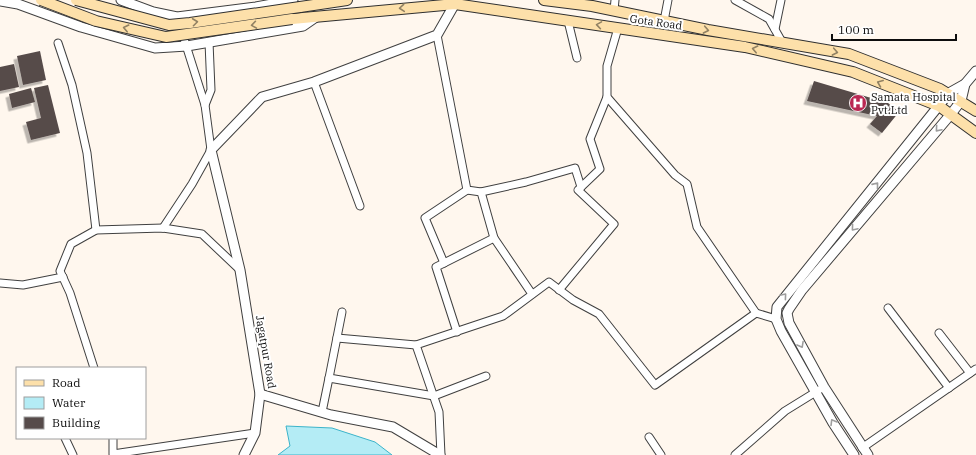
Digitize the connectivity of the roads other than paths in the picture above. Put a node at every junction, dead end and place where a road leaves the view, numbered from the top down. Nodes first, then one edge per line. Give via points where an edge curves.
1 (41, 0) edge
2 (76, 0) edge
3 (121, 0) edge
4 (348, 0) edge
5 (544, 0) edge
6 (615, 0) edge
7 (668, 0) edge
8 (735, 0) edge
9 (781, 0) edge
10 (0, 1) edge
11 (327, 1) edge
12 (456, 2) edge
13 (255, 3) edge
14 (746, 3) edge
15 (296, 4) edge
16 (614, 10) junction
17 (177, 17) junction
18 (316, 17) junction
19 (568, 21) junction
20 (664, 21) junction
21 (618, 28) junction
22 (775, 29) junction
23 (437, 35) junction
24 (209, 42) junction
25 (782, 42) junction
26 (58, 43) dead end
27 (187, 46) junction
28 (577, 58) dead end
29 (976, 70) edge
30 (314, 82) junction
31 (965, 84) junction
32 (949, 93) junction
33 (607, 97) junction
34 (961, 101) junction
35 (205, 105) junction
36 (939, 106) junction
37 (976, 111) edge
38 (951, 114) junction
39 (976, 133) edge
40 (210, 150) junction
41 (582, 187) junction
42 (467, 190) junction
43 (481, 192) junction
44 (863, 200) junction
45 (360, 206) dead end
46 (872, 206) junction
47 (163, 228) junction
48 (96, 230) junction
49 (494, 238) junction
50 (444, 263) junction
51 (240, 270) junction
52 (63, 277) junction
53 (0, 283) edge
54 (559, 290) junction
55 (532, 294) junction
56 (888, 308) dead end
57 (342, 312) dead end
58 (756, 313) junction
59 (776, 318) junction
60 (457, 332) junction
61 (939, 333) dead end
62 (337, 338) junction
63 (416, 345) junction
64 (94, 367) edge
65 (976, 369) edge
66 (970, 374) junction
67 (486, 376) dead end
68 (329, 378) junction
69 (824, 387) junction
70 (949, 388) junction
71 (816, 393) junction
72 (260, 394) junction
73 (434, 396) junction
74 (322, 412) junction
75 (255, 433) junction
76 (649, 437) dead end
77 (65, 439) edge
78 (112, 439) edge
79 (168, 447) junction
80 (865, 451) edge
81 (72, 455) edge
82 (112, 455) edge
83 (169, 455) edge
84 (244, 455) edge
85 (441, 455) edge
86 (661, 455) edge
87 (735, 455) edge
88 (854, 455) edge

18 -> 1 main road, Gota Road, bridge via 166,37 96,21
2 -> 15 main road, bridge via 169,24 197,22
3 - 17 street via 153,12
4 - 11 main road
5 - 16 main road, Gota Road
6 - 16 street
7 - 20 street
8 - 14 street
9 - 22 street
10 - 27 street via 18,4 81,27 155,48
11 - 15 main road
12 -> 18 main road, Gota Road
12 - 19 main road, Gota Road
12 - 23 street
13 - 15 street
13 - 17 street
14 - 22 street via 769,19
16 - 20 main road, Gota Road
17 - 27 street
18 - 24 street via 303,26
21 -> 19 main road, Gota Road
19 - 28 street
20 -> 25 main road, Gota Road
21 - 33 street via 607,66
36 -> 21 main road, Gota Road via 853,72 745,47
22 - 25 street
23 - 30 street
23 - 42 street
24 - 27 street
24 - 35 street via 211,90
25 -> 32 main road, Gota Road via 849,54
26 - 48 street via 72,85 87,153
27 - 35 street
29 - 31 street
30 - 40 street via 262,97
30 - 45 street
31 - 32 street
31 - 34 street
32 - 34 main road, Gota Road
32 - 36 street
33 - 41 street via 590,139 600,169
33 - 58 street via 674,175 687,184 697,227
34 - 37 main road, Gota Road
34 - 38 street
35 - 40 street
36 - 38 main road, Gota Road
44 -> 36 street
38 - 39 main road, Gota Road
38 -> 46 street
40 - 47 street via 192,184
40 - 51 street, Jagatpur Road
41 - 43 street via 575,168
41 - 54 street via 578,190 614,224
42 - 43 street
42 - 50 street via 425,218
43 - 49 street
44 - 46 street
59 -> 44 street via 779,302
46 -> 69 street via 802,290 787,313 789,323
47 - 48 street
47 - 51 street via 202,234
48 - 52 street via 70,244 60,271
49 - 50 street
49 - 55 street
50 - 60 street via 436,267
51 - 72 street, Jagatpur Road
52 - 53 street via 23,285
52 - 64 street
54 - 55 street via 549,282
54 - 58 street via 599,314 655,385
55 - 60 street via 503,316
56 - 70 street
57 - 62 street
58 - 59 street
59 - 71 street
60 - 63 street
61 - 66 street
62 - 63 street
62 - 68 street
63 - 73 street
65 - 66 street
66 - 70 street
67 - 73 street
68 - 73 street
68 - 74 street
69 - 71 street
69 - 80 street
70 - 80 street
71 - 87 street via 785,411
88 -> 71 street
72 - 74 street, Jagatpur Road
72 - 75 street
73 - 85 street via 439,412
74 - 85 street, Jagatpur Road via 393,427
75 - 79 street
75 - 84 street
76 - 86 street
77 - 81 street
78 - 82 street
79 - 82 street
79 - 83 street

